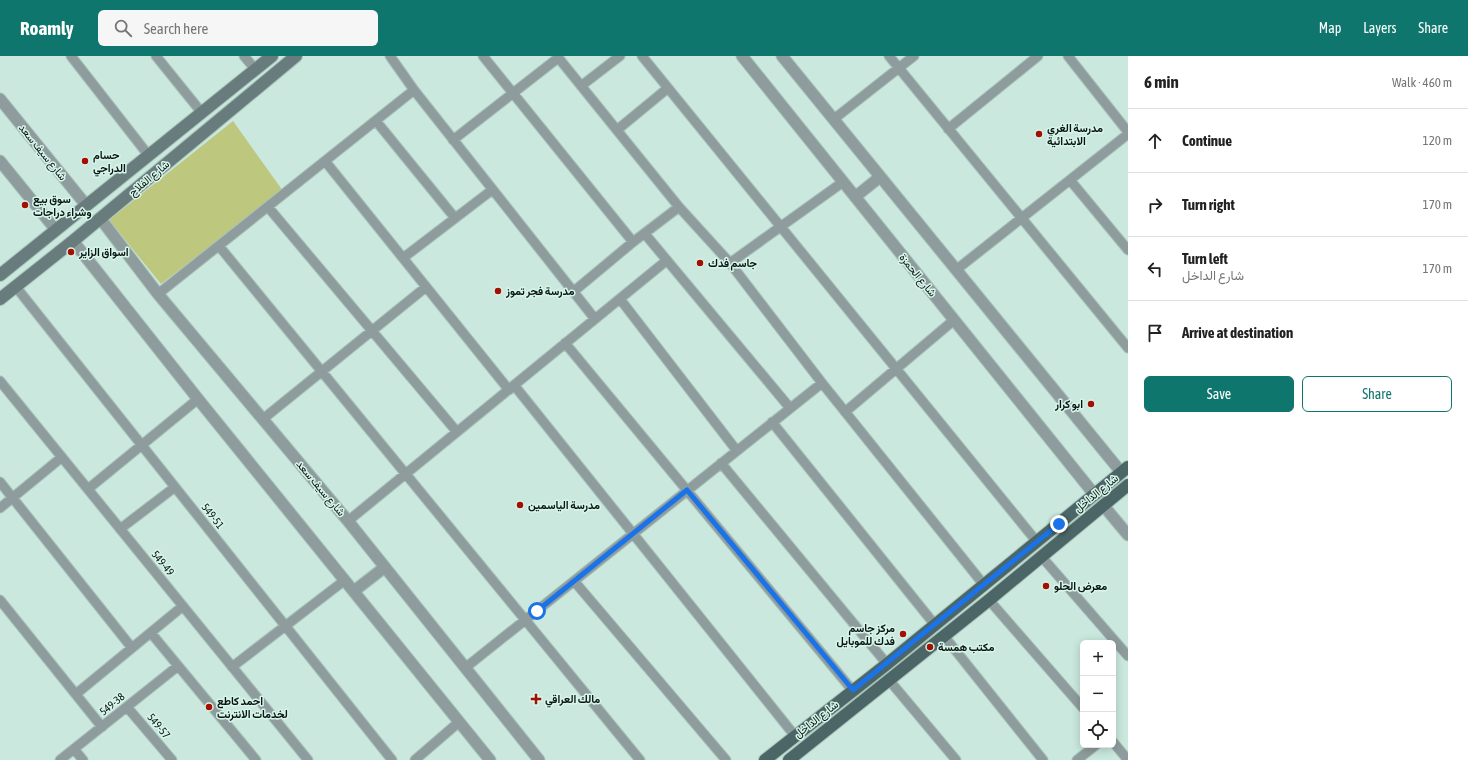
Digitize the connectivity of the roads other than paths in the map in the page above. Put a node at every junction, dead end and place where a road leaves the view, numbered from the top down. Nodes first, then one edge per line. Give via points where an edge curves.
1 (71, 56) edge
2 (156, 56) edge
3 (244, 56) edge
4 (272, 56) edge
5 (296, 56) edge
6 (390, 56) edge
7 (483, 56) edge
8 (620, 56) edge
9 (642, 56) edge
10 (742, 56) edge
11 (782, 56) edge
12 (889, 56) edge
13 (914, 56) edge
14 (1038, 56) edge
15 (1068, 56) edge
16 (558, 57) edge
17 (899, 68) junction
18 (255, 69) junction
19 (581, 86) junction
20 (668, 88) junction
21 (414, 90) junction
22 (513, 94) junction
23 (0, 99) edge
24 (202, 113) junction
25 (834, 119) junction
26 (376, 120) junction
27 (948, 128) junction
28 (617, 130) junction
29 (1128, 133) edge
30 (453, 140) junction
31 (149, 156) junction
32 (0, 161) edge
33 (325, 161) junction
34 (880, 177) junction
35 (1070, 180) junction
36 (844, 182) junction
37 (492, 190) junction
38 (855, 197) junction
39 (86, 205) junction
40 (268, 207) junction
41 (679, 207) junction
42 (100, 218) junction
43 (455, 218) junction
44 (1022, 218) junction
45 (780, 226) junction
46 (56, 230) junction
47 (645, 234) junction
48 (73, 241) junction
49 (633, 242) junction
50 (219, 246) junction
51 (1128, 250) edge
52 (403, 258) junction
53 (666, 261) junction
54 (730, 263) junction
55 (956, 270) junction
56 (0, 275) edge
57 (16, 287) junction
58 (426, 287) junction
59 (573, 292) junction
60 (158, 294) junction
61 (0, 299) edge
62 (620, 299) junction
63 (595, 320) junction
64 (954, 320) junction
65 (372, 331) junction
66 (565, 343) junction
67 (1128, 348) edge
68 (896, 369) junction
69 (322, 372) junction
70 (0, 381) edge
71 (822, 383) junction
72 (511, 388) junction
73 (198, 399) junction
74 (790, 408) junction
75 (845, 412) junction
76 (263, 419) junction
77 (772, 422) junction
78 (457, 432) junction
79 (142, 446) junction
80 (737, 451) junction
81 (62, 457) junction
82 (721, 463) junction
83 (1125, 470) edge
84 (406, 474) junction
85 (0, 482) edge
86 (1128, 485) edge
87 (175, 487) junction
88 (88, 490) junction
89 (687, 490) junction
90 (1094, 494) junction
91 (12, 498) junction
92 (1103, 505) junction
93 (0, 508) edge
94 (348, 522) junction
95 (120, 529) junction
96 (633, 533) junction
97 (1128, 535) edge
98 (1037, 542) junction
99 (1041, 556) junction
100 (385, 567) junction
101 (345, 580) junction
102 (574, 581) junction
103 (984, 585) junction
104 (354, 591) junction
105 (0, 600) edge
106 (989, 600) junction
107 (183, 606) junction
108 (525, 620) junction
109 (935, 625) junction
110 (285, 626) junction
111 (151, 633) junction
112 (944, 636) junction
113 (132, 648) junction
114 (1128, 656) edge
115 (887, 664) junction
116 (178, 666) junction
117 (232, 666) junction
118 (465, 668) junction
119 (889, 680) junction
120 (853, 690) junction
121 (76, 694) junction
122 (1080, 705) edge
123 (127, 707) junction
124 (459, 722) junction
125 (102, 727) junction
126 (795, 736) junction
127 (1116, 746) edge
128 (1092, 748) edge
129 (74, 749) junction
130 (60, 760) edge
131 (83, 760) edge
132 (172, 760) edge
133 (256, 760) edge
134 (308, 760) edge
135 (392, 760) edge
136 (415, 760) edge
137 (490, 760) edge
138 (540, 760) edge
139 (640, 760) edge
140 (726, 760) edge
141 (765, 760) edge
142 (789, 760) edge
143 (956, 760) edge
144 (1043, 760) edge
145 (1077, 760) edge
146 (1128, 760) edge

1 - 31 street
2 - 24 street
3 - 18 street
4 - 18 main road, شارع الفلاح
5 - 42 main road, شارع الفلاح
6 - 21 street
7 - 22 street
8 - 19 street
9 - 20 street
10 - 36 street, شارع الحمزة
11 - 25 street
12 - 17 street
13 - 17 street
14 - 27 street
15 - 29 street
16 - 19 street
16 - 22 street
17 - 25 street
17 - 27 street
18 - 24 main road, شارع الفلاح
19 - 28 street
20 - 28 street
20 - 45 street
21 - 26 street
21 - 30 street
22 - 30 street
22 - 49 street
23 - 39 street, شارع سيف سعد
24 - 31 main road, شارع الفلاح
25 - 34 street
26 - 33 street
26 - 43 street
27 - 44 street
28 - 41 street
29 - 35 street
30 - 37 street
31 - 39 main road, شارع الفلاح
32 - 46 street
33 - 40 street
33 - 52 street
34 - 38 street
34 - 55 street
35 - 44 street
35 - 51 street
36 - 38 street, شارع الحمزة
36 - 45 street
37 - 43 street
37 - 59 street
38 - 64 street, شارع الحمزة
39 - 46 main road, شارع الفلاح
40 - 50 street
40 - 65 street
41 - 47 street
41 - 54 street
42 - 48 main road, شارع الفلاح
42 - 60 street, شارع سيف سعد
43 - 52 street
44 - 55 street
44 - 67 street
45 - 54 street
45 - 68 street
46 - 56 main road, شارع الفلاح
47 - 49 street
47 - 53 street
48 - 57 main road, شارع الفلاح
48 - 73 street
49 - 59 street
50 - 60 street
50 - 69 street
52 - 58 street
53 - 62 street
53 - 74 street
54 - 71 street
55 - 83 street
57 - 61 main road, شارع الفلاح
57 - 79 street, 549-51
58 - 65 street
58 - 72 street
59 - 63 street
60 - 76 street, شارع سيف سعد
62 - 63 street
62 - 80 street
63 - 66 street
64 - 68 street
64 - 90 street, شارع الحمزة
65 - 69 street
65 - 78 street
66 - 72 street
66 - 89 street
68 - 75 street
68 - 98 street
69 - 76 street
69 - 84 street
70 - 81 street, 549-49
71 - 74 street
71 - 75 street
72 - 78 street
72 - 96 street
73 - 79 street
73 - 101 street
74 - 77 street
75 - 103 street
76 - 94 street, شارع سيف سعد
77 - 80 street
77 - 109 street
78 - 84 street
79 - 87 street, 549-51
79 - 88 street
80 - 82 street
81 - 88 street, 549-49
81 - 91 street
82 - 89 street
82 - 115 street
83 - 90 main road, شارع الداخل
84 - 94 street
84 - 108 street
85 - 91 street
86 - 92 main road, شارع الداخل
87 - 95 street
87 - 110 street, 549-51
88 - 95 street, 549-49
89 - 96 street
89 - 120 street
90 - 98 main road, شارع الداخل
91 - 93 street
91 - 113 street
92 - 97 street
92 - 99 main road, شارع الداخل
94 - 100 street, شارع سيف سعد
95 - 107 street, 549-49
96 - 102 street
96 - 126 street
98 - 103 main road, شارع الداخل
99 - 106 main road, شارع الداخل
99 - 114 street
100 - 104 street
100 - 118 street, شارع سيف سعد
101 - 104 street
101 - 110 street
102 - 108 street
102 - 140 street
103 - 109 main road, شارع الداخل
104 - 124 street
105 - 121 street
106 - 112 main road, شارع الداخل
106 - 122 street
107 - 111 street
107 - 117 street, 549-49
108 - 118 street
108 - 139 street
109 - 115 main road, شارع الداخل
110 - 117 street
110 - 135 street, 549-51
111 - 113 street
111 - 116 street
112 - 119 main road, شارع الداخل
112 - 144 street
113 - 121 street
115 - 120 main road, شارع الداخل
116 - 123 street, 549-38
116 - 133 street
117 - 134 street, 549-49
118 - 138 street, شارع سيف سعد
119 - 142 main road, شارع الداخل
119 - 143 street
120 - 126 main road, شارع الداخل
121 - 125 street
123 - 125 street, 549-38
123 - 132 street, 549-57
124 - 136 street
124 - 137 street
125 - 129 street, 549-38
126 - 141 main road, شارع الداخل
127 - 146 street
128 - 145 street
129 - 130 street, 549-38
129 - 131 street

